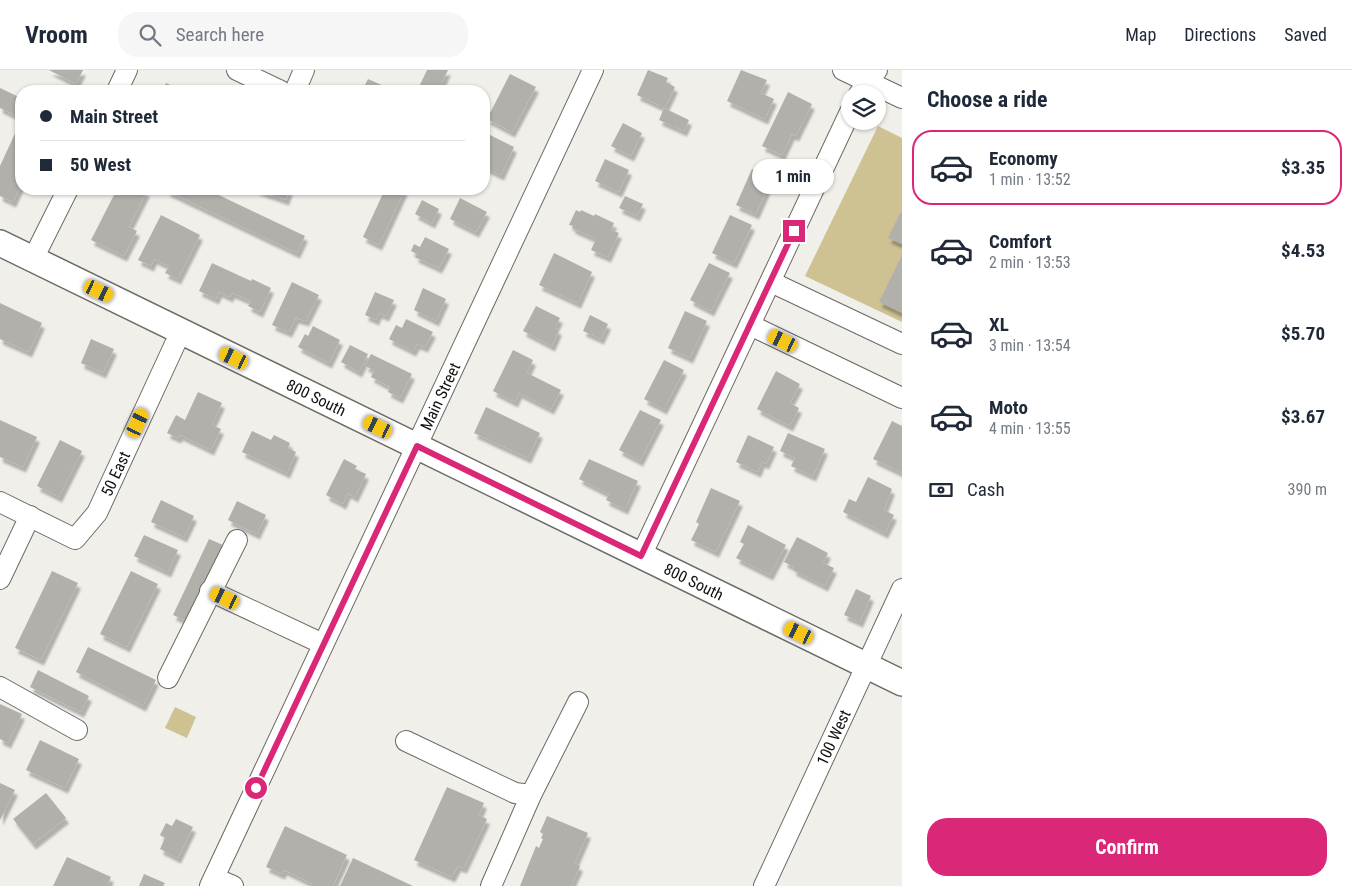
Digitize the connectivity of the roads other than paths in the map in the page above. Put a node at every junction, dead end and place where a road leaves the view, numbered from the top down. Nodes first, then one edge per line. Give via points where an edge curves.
1 (127, 70) edge
2 (238, 70) edge
3 (304, 70) edge
4 (593, 70) edge
5 (843, 70) edge
6 (868, 82) edge
7 (120, 85) edge
8 (269, 85) edge
9 (298, 85) edge
10 (902, 98) edge
11 (842, 130) edge
12 (65, 195) edge
13 (0, 243) edge
14 (33, 259) junction
15 (770, 282) junction
16 (750, 325) junction
17 (181, 331) junction
18 (902, 344) edge
19 (902, 398) edge
20 (417, 446) junction
21 (0, 502) edge
22 (30, 516) junction
23 (236, 540) dead end
24 (641, 556) junction
25 (0, 578) edge
26 (902, 589) edge
27 (210, 591) junction
28 (323, 644) junction
29 (866, 666) junction
30 (168, 678) dead end
31 (902, 683) edge
32 (0, 687) edge
33 (578, 702) dead end
34 (76, 730) dead end
35 (406, 741) dead end
36 (531, 795) junction
37 (212, 882) edge
38 (233, 886) edge
39 (491, 886) edge
40 (764, 886) edge

1 - 7 street
2 - 8 street
3 - 9 street
4 - 20 street, Main Street
5 - 6 street
6 - 10 street
11 - 15 street
12 - 14 street
13 - 14 main road, 800 South
14 - 17 main road, 800 South
15 - 16 street
15 - 18 street
16 - 19 street
16 - 24 street
17 - 20 main road, 800 South
17 - 22 street, 50 East via 97,513 76,538
20 - 24 main road, 800 South
20 - 28 street, Main Street
21 - 22 street
22 - 25 street
23 - 27 street
24 - 29 main road, 800 South
26 - 29 street, 100 West
27 - 28 street
27 - 30 street
28 - 37 street, Main Street
29 - 31 main road, 800 South
29 - 40 street, 100 West
32 - 34 street
33 - 36 street
35 - 36 street via 515,793
36 - 39 street
37 - 38 street

